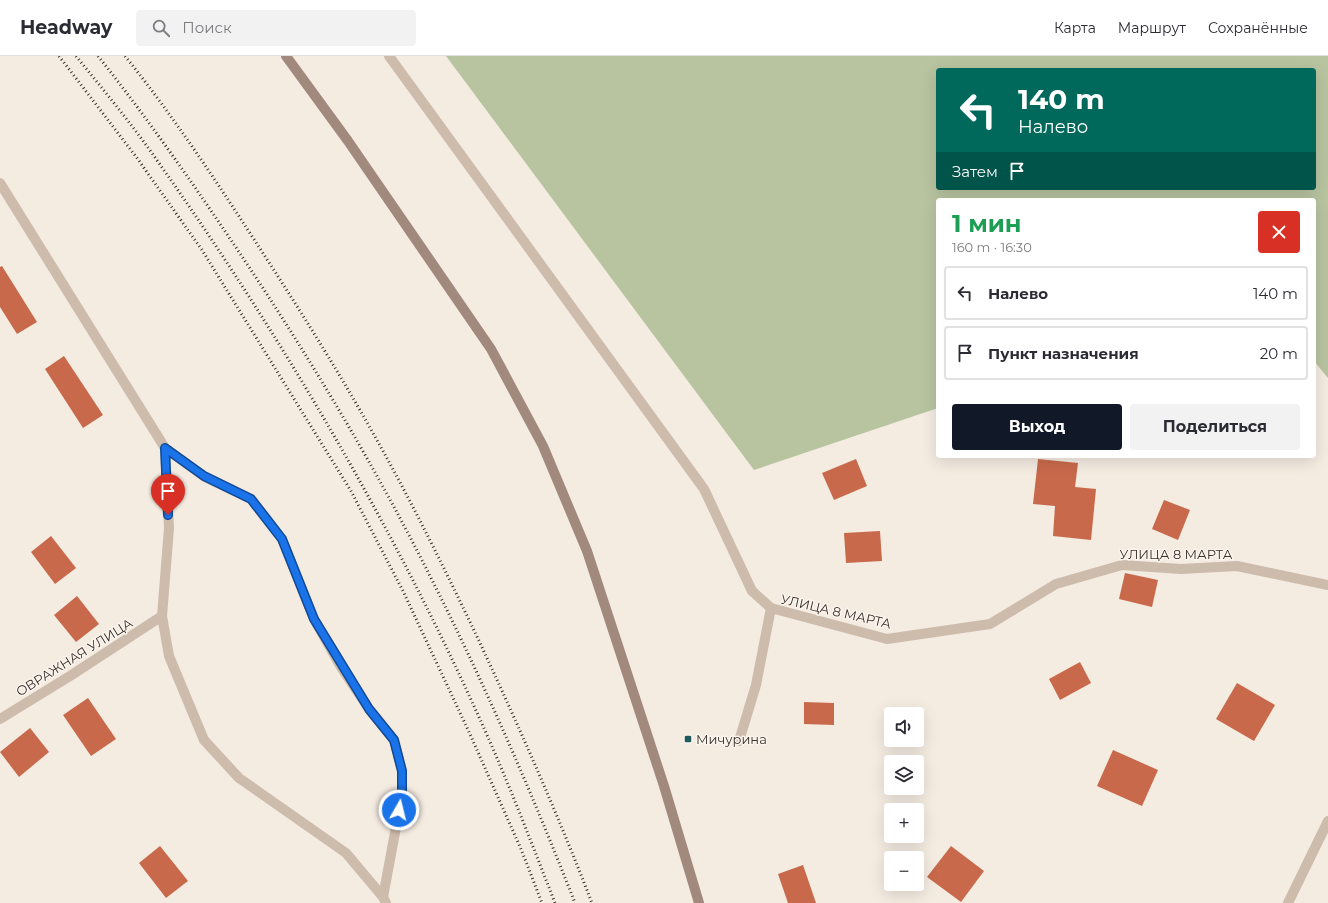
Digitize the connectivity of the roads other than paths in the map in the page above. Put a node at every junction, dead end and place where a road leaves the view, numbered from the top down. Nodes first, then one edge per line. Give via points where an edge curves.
1 (286, 56) edge
2 (389, 56) edge
3 (0, 183) edge
4 (165, 448) junction
5 (1328, 585) edge
6 (771, 608) junction
7 (162, 616) junction
8 (0, 719) edge
9 (739, 742) dead end
10 (1328, 822) edge
11 (385, 900) edge
12 (699, 903) edge
13 (1288, 903) edge

1 - 12 main road via 348,141 491,349 543,446 587,551 664,786
2 - 6 street via 704,489 752,591
3 - 4 street
4 - 7 street via 169,528
4 - 11 street via 204,476 251,499 256,504 282,539 314,619 341,667 369,709 394,740 402,771 402,795
5 - 6 street, УЛИЦА 8 МАРТА via 1237,566 1181,569 1122,565 1056,584 990,624 887,639
6 - 9 street, УЛИЦА 8 МАРТА via 756,685
7 - 8 street, ОВРАЖНАЯ УЛИЦА
7 - 11 street via 169,656 204,740 239,778 346,853
10 - 13 street

